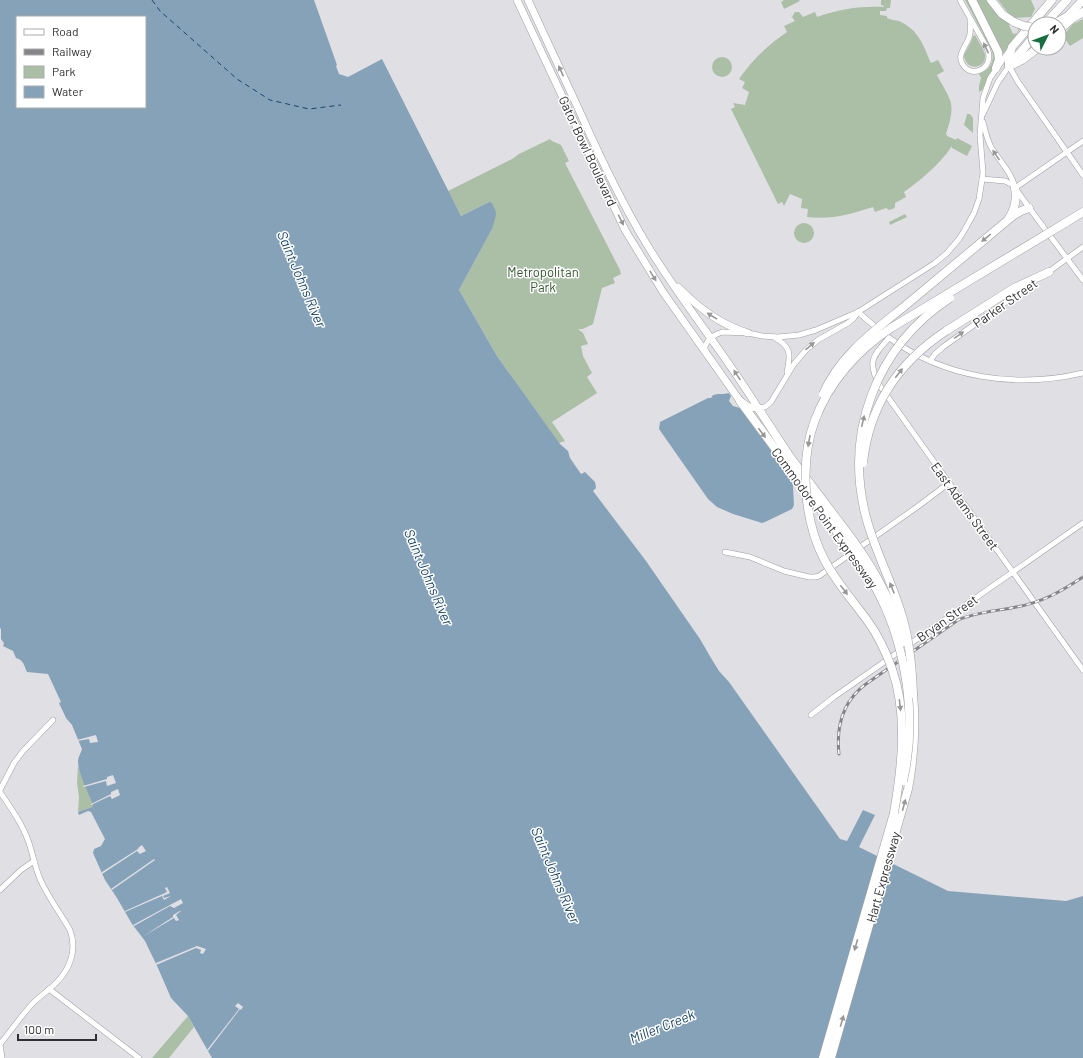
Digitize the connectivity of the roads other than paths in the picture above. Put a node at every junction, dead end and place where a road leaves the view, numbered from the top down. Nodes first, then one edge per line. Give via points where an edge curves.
1 (517, 0) edge
2 (528, 0) edge
3 (960, 0) edge
4 (972, 0) edge
5 (991, 0) edge
6 (1052, 0) edge
7 (1067, 0) edge
8 (1083, 0) edge
9 (1083, 12) edge
10 (1052, 16) edge
11 (1067, 17) edge
12 (970, 19) junction
13 (1067, 23) edge
14 (1027, 27) edge
15 (1027, 45) edge
16 (1012, 47) junction
17 (1027, 56) edge
18 (1009, 66) junction
19 (996, 68) junction
20 (982, 116) junction
21 (1083, 141) edge
22 (1067, 152) junction
23 (1083, 175) edge
24 (982, 179) junction
25 (1015, 188) junction
26 (1029, 208) junction
27 (1083, 212) edge
28 (1083, 218) edge
29 (1005, 222) junction
30 (1066, 226) junction
31 (1083, 247) edge
32 (1068, 258) junction
33 (663, 270) junction
34 (1049, 272) junction
35 (1083, 280) edge
36 (667, 298) joint
37 (858, 312) junction
38 (748, 333) junction
39 (772, 336) junction
40 (711, 338) junction
41 (889, 338) junction
42 (705, 353) junction
43 (930, 362) junction
44 (1083, 373) edge
45 (786, 377) junction
46 (740, 401) junction
47 (758, 408) junction
48 (814, 421) junction
49 (949, 483) junction
50 (865, 515) junction
51 (1083, 523) edge
52 (837, 526) junction
53 (725, 552) dead end
54 (1013, 572) junction
55 (1083, 670) edge
56 (913, 694) junction
57 (812, 715) dead end
58 (53, 720) dead end
59 (0, 791) edge
60 (894, 813) junction
61 (34, 862) junction
62 (0, 890) edge
63 (49, 989) junction
64 (0, 1044) edge
65 (2, 1058) edge
66 (139, 1058) edge
67 (823, 1058) edge
68 (831, 1058) edge

1 -> 36 main road, Gator Bowl Boulevard via 615,208 639,254
33 -> 2 main road, Gator Bowl Boulevard via 608,174
3 - 12 street
4 - 19 highway via 998,52
5 - 14 highway, bridge via 1006,18
6 - 16 highway
7 - 10 highway
8 - 11 highway
9 - 13 highway
12 -> 12 street via 970,34 962,50 961,62 966,68 976,71 986,66 989,55
15 - 18 highway
16 - 18 highway
16 - 19 street
17 - 18 highway
18 - 20 street via 998,82
18 - 22 street
19 - 20 street via 983,95
20 - 24 street
25 -> 20 street via 989,142
21 - 22 street
22 - 23 street
22 - 25 street
24 - 25 street via 1005,181
24 - 37 street via 974,212 953,247 935,264
25 - 26 street
25 - 29 highway via 1015,206
26 - 29 highway
26 - 32 street
27 - 30 highway
28 - 30 highway
29 -> 48 highway, bridge via 843,360 826,388
30 - 48 highway, bridge via 891,328 872,342 855,357 840,376
50 -> 30 highway, bridge via 859,471 862,427 878,379 897,348 919,323 942,304
31 - 32 street, Parker Street
32 - 34 street, Parker Street
32 - 35 street
38 -> 33 main road via 724,323 703,310
33 - 40 main road, Commodore Point Expressway
43 -> 34 street, Parker Street via 943,347
50 -> 34 highway, bridge via 862,489 863,461 868,435 886,393 904,367 925,346 946,331 1014,288
36 - 42 main road, Commodore Point Expressway
37 - 39 street via 808,333
37 - 41 street
45 -> 37 street via 796,360 809,346 848,323
38 - 39 street
38 - 40 street via 722,332
39 - 45 street via 789,351 790,360
40 - 42 street via 706,344
47 -> 40 main road, Commodore Point Expressway
41 - 43 street
41 - 49 street, East Adams Street via 875,355 872,362 874,373 884,392
42 - 46 main road, Commodore Point Expressway
43 - 44 street via 962,373 995,379 1024,381
45 - 47 street via 771,402
46 - 47 main road via 748,407
46 -> 52 highway, Commodore Point Expressway
47 - 52 highway, Commodore Point Expressway
48 -> 60 highway, bridge via 808,447 806,481 814,532 831,571 880,640 893,670 899,693 900,772
49 - 53 street via 819,576 809,577 784,571 750,557
49 - 54 street, East Adams Street
56 -> 50 highway, bridge via 906,629
51 - 54 street, Bryan Street
52 - 56 highway, Commodore Point Expressway, bridge via 868,561 889,602 906,651
52 - 60 highway, Commodore Point Expressway, bridge via 877,589 892,626 902,662 908,707 908,741 904,776
54 - 55 street, East Adams Street
54 - 57 street, Bryan Street via 839,693
68 -> 56 highway, Hart Expressway via 908,789 914,742
58 - 59 street via 14,763
59 - 61 street via 22,826
60 -> 67 highway, Hart Expressway
61 - 62 street via 21,870
61 - 63 street via 40,879 70,930 74,948 71,961 62,976
63 - 64 street
63 - 66 street
64 - 65 street

